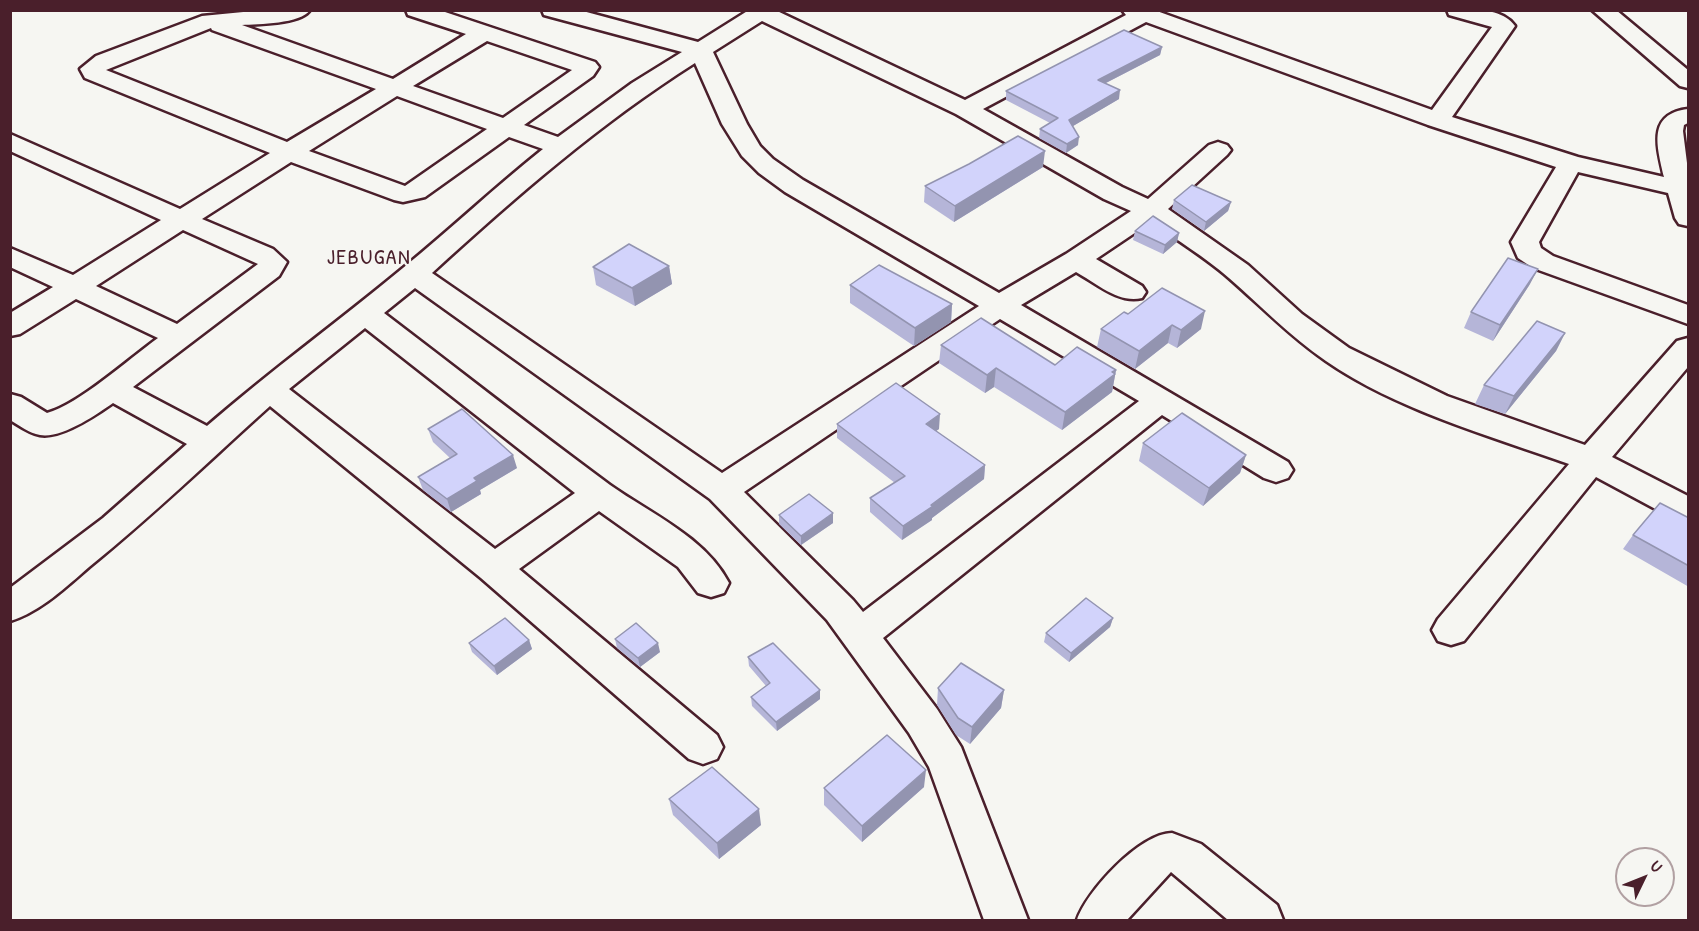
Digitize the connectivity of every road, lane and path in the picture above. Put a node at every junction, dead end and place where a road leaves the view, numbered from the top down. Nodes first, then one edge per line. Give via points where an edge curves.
1 (300, 10) edge
2 (416, 10) edge
3 (552, 10) edge
4 (1457, 10) edge
5 (1602, 10) edge
6 (764, 12) edge
7 (1138, 13) edge
8 (210, 21) junction
9 (484, 33) junction
10 (701, 50) junction
11 (1689, 81) edge
12 (394, 88) junction
13 (965, 109) junction
14 (1689, 116) edge
15 (1437, 120) junction
16 (507, 128) junction
17 (10, 141) edge
18 (561, 147) junction
19 (1218, 150) dead end
20 (289, 152) junction
21 (1571, 163) junction
22 (1678, 188) junction
23 (1151, 210) junction
24 (1689, 218) edge
25 (182, 220) junction
26 (10, 256) edge
27 (1076, 260) junction
28 (414, 274) junction
29 (74, 287) junction
30 (1132, 292) dead end
31 (999, 306) junction
32 (366, 314) junction
33 (1689, 315) edge
34 (10, 327) edge
35 (178, 336) junction
36 (1689, 348) edge
37 (111, 388) junction
38 (269, 389) junction
39 (1161, 400) junction
40 (10, 405) edge
41 (211, 443) junction
42 (1591, 460) junction
43 (1276, 470) dead end
44 (722, 490) junction
45 (599, 494) junction
46 (1689, 511) edge
47 (494, 568) junction
48 (711, 583) dead end
49 (10, 607) edge
50 (1451, 630) dead end
51 (860, 636) junction
52 (703, 747) dead end
53 (1006, 921) edge
54 (1099, 921) edge
55 (1261, 921) edge

1 - 8 street via 279,16
2 - 9 street
3 - 10 street
4 - 15 street via 1499,21 1503,27
5 - 11 street
6 - 10 street
6 - 13 street
7 - 13 street
7 - 15 street
8 - 12 street
8 - 20 street via 104,61 92,69 93,73
9 - 12 street
9 - 16 street via 587,66
10 - 18 street via 640,88
10 - 31 street via 719,93 760,161 794,186
12 - 16 street
12 - 20 street
13 - 23 street via 1113,194
14 - 22 street via 1670,126
15 - 21 street
16 - 18 street
16 - 20 street via 416,191 404,194
17 - 25 street
18 - 28 street
19 - 23 street
20 - 25 street
21 - 22 street
21 - 33 street via 1525,242 1528,252 1543,262
22 - 24 street
23 - 27 street
23 - 42 street via 1229,264 1292,321 1338,355 1436,404
25 - 29 street
25 - 35 street via 273,262 269,270
26 - 29 street
27 - 30 street
27 - 31 street
28 - 32 street
28 - 44 street
29 - 34 street
29 - 35 street
31 - 39 street
31 - 44 street
32 - 38 street
32 - 45 street
35 - 37 street
36 - 42 street
37 - 40 street via 54,424 43,425
37 - 41 street
38 - 41 street
38 - 47 street
39 - 43 street
39 - 51 street
41 - 49 street via 93,545
42 - 46 street
42 - 50 street
44 - 51 street via 840,610
45 - 47 street
45 - 48 street via 690,557
47 - 52 street
51 - 53 street via 947,760
54 - 55 street via 1146,868 1163,854 1173,852 1186,858

